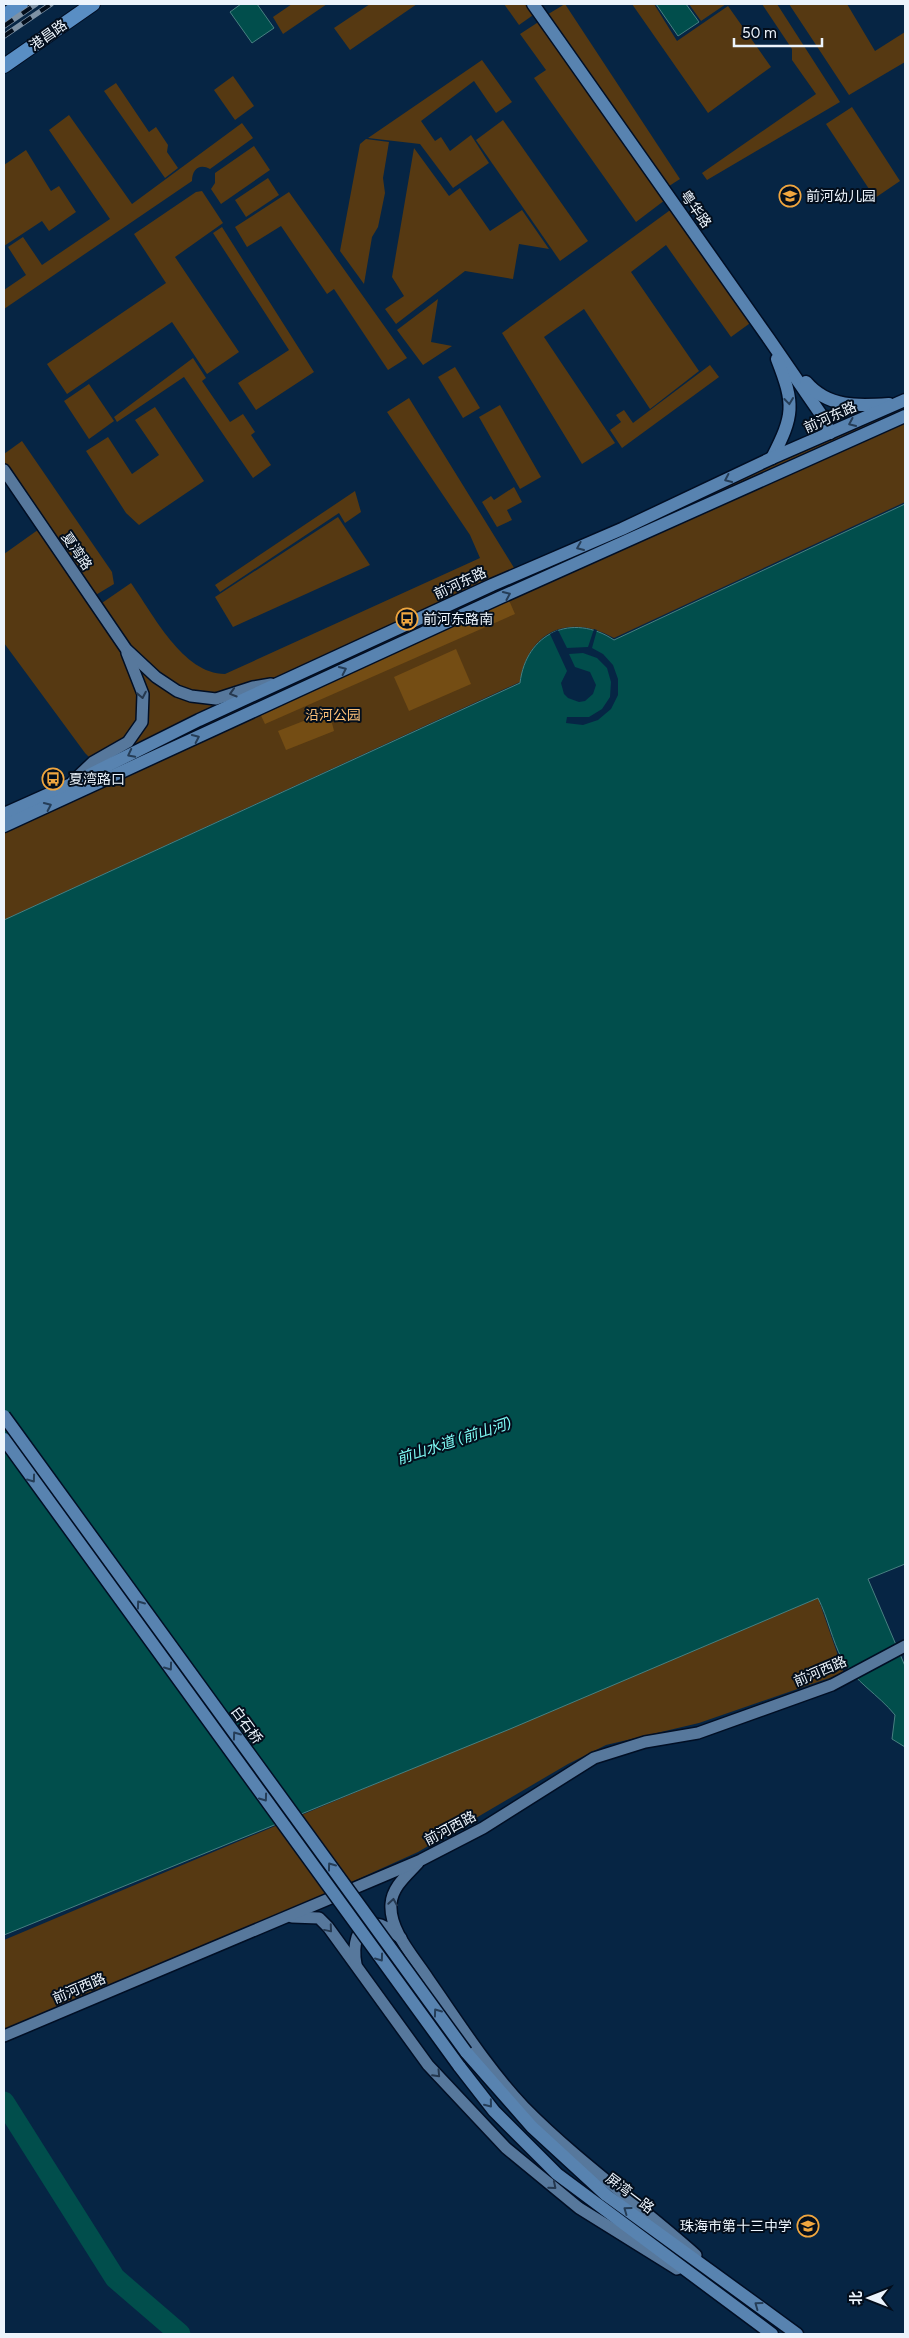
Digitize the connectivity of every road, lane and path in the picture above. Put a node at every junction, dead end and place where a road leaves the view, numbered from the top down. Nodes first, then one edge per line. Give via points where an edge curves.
1 (21, 4) edge
2 (93, 4) edge
3 (533, 4) edge
4 (4, 16) edge
5 (4, 66) edge
6 (769, 338) junction
7 (901, 402) edge
8 (905, 416) edge
9 (830, 433) junction
10 (772, 458) junction
11 (4, 470) edge
12 (126, 649) junction
13 (280, 683) junction
14 (69, 785) junction
15 (4, 814) edge
16 (4, 826) edge
17 (4, 1416) edge
18 (4, 1439) edge
19 (905, 1646) edge
20 (421, 1860) junction
21 (286, 1917) junction
22 (402, 1939) junction
23 (356, 1966) junction
24 (4, 2036) edge
25 (466, 2052) joint
26 (459, 2066) joint
27 (731, 2286) junction
28 (714, 2290) junction
29 (772, 2334) edge
30 (797, 2334) edge

1 - 4 main road
2 - 5 main road, 港昌路
3 - 6 main road, 粤华路
6 - 7 main road via 810,387 822,396 839,404
6 - 9 main road, 粤华路
6 -> 10 main road via 791,407 789,422
7 -> 9 main road, 前河东路
16 -> 8 main road via 499,598
9 - 10 main road, 前河东路
10 -> 13 main road, 前河东路
11 - 12 street, 夏湾路
13 -> 12 street via 252,687 216,699 191,696 177,692 156,677
12 -> 14 street via 143,694 142,722 128,742 93,762
13 -> 14 main road, 前河东路
14 - 15 main road, 前河东路
25 -> 17 main road, 白石桥, bridge
18 -> 26 main road, 白石桥, bridge
19 - 20 street, 前河西路 via 832,1684 698,1733 645,1742 594,1758 483,1828
20 - 21 street, 前河西路
22 -> 20 street via 392,1917 391,1902 396,1888
21 -> 23 street via 319,1918
21 - 24 street, 前河西路
22 - 23 street via 387,1928 370,1924 360,1930 355,1943
22 - 27 street via 492,2068 523,2106 562,2144 652,2216
23 -> 28 street via 428,2065 506,2148 579,2208 640,2248
27 -> 25 main road, 屏湾一路 via 574,2167 532,2127
26 -> 28 main road, 屏湾一路 via 494,2111 557,2174
30 -> 27 main road, 屏湾一路
28 - 29 main road, 屏湾一路

